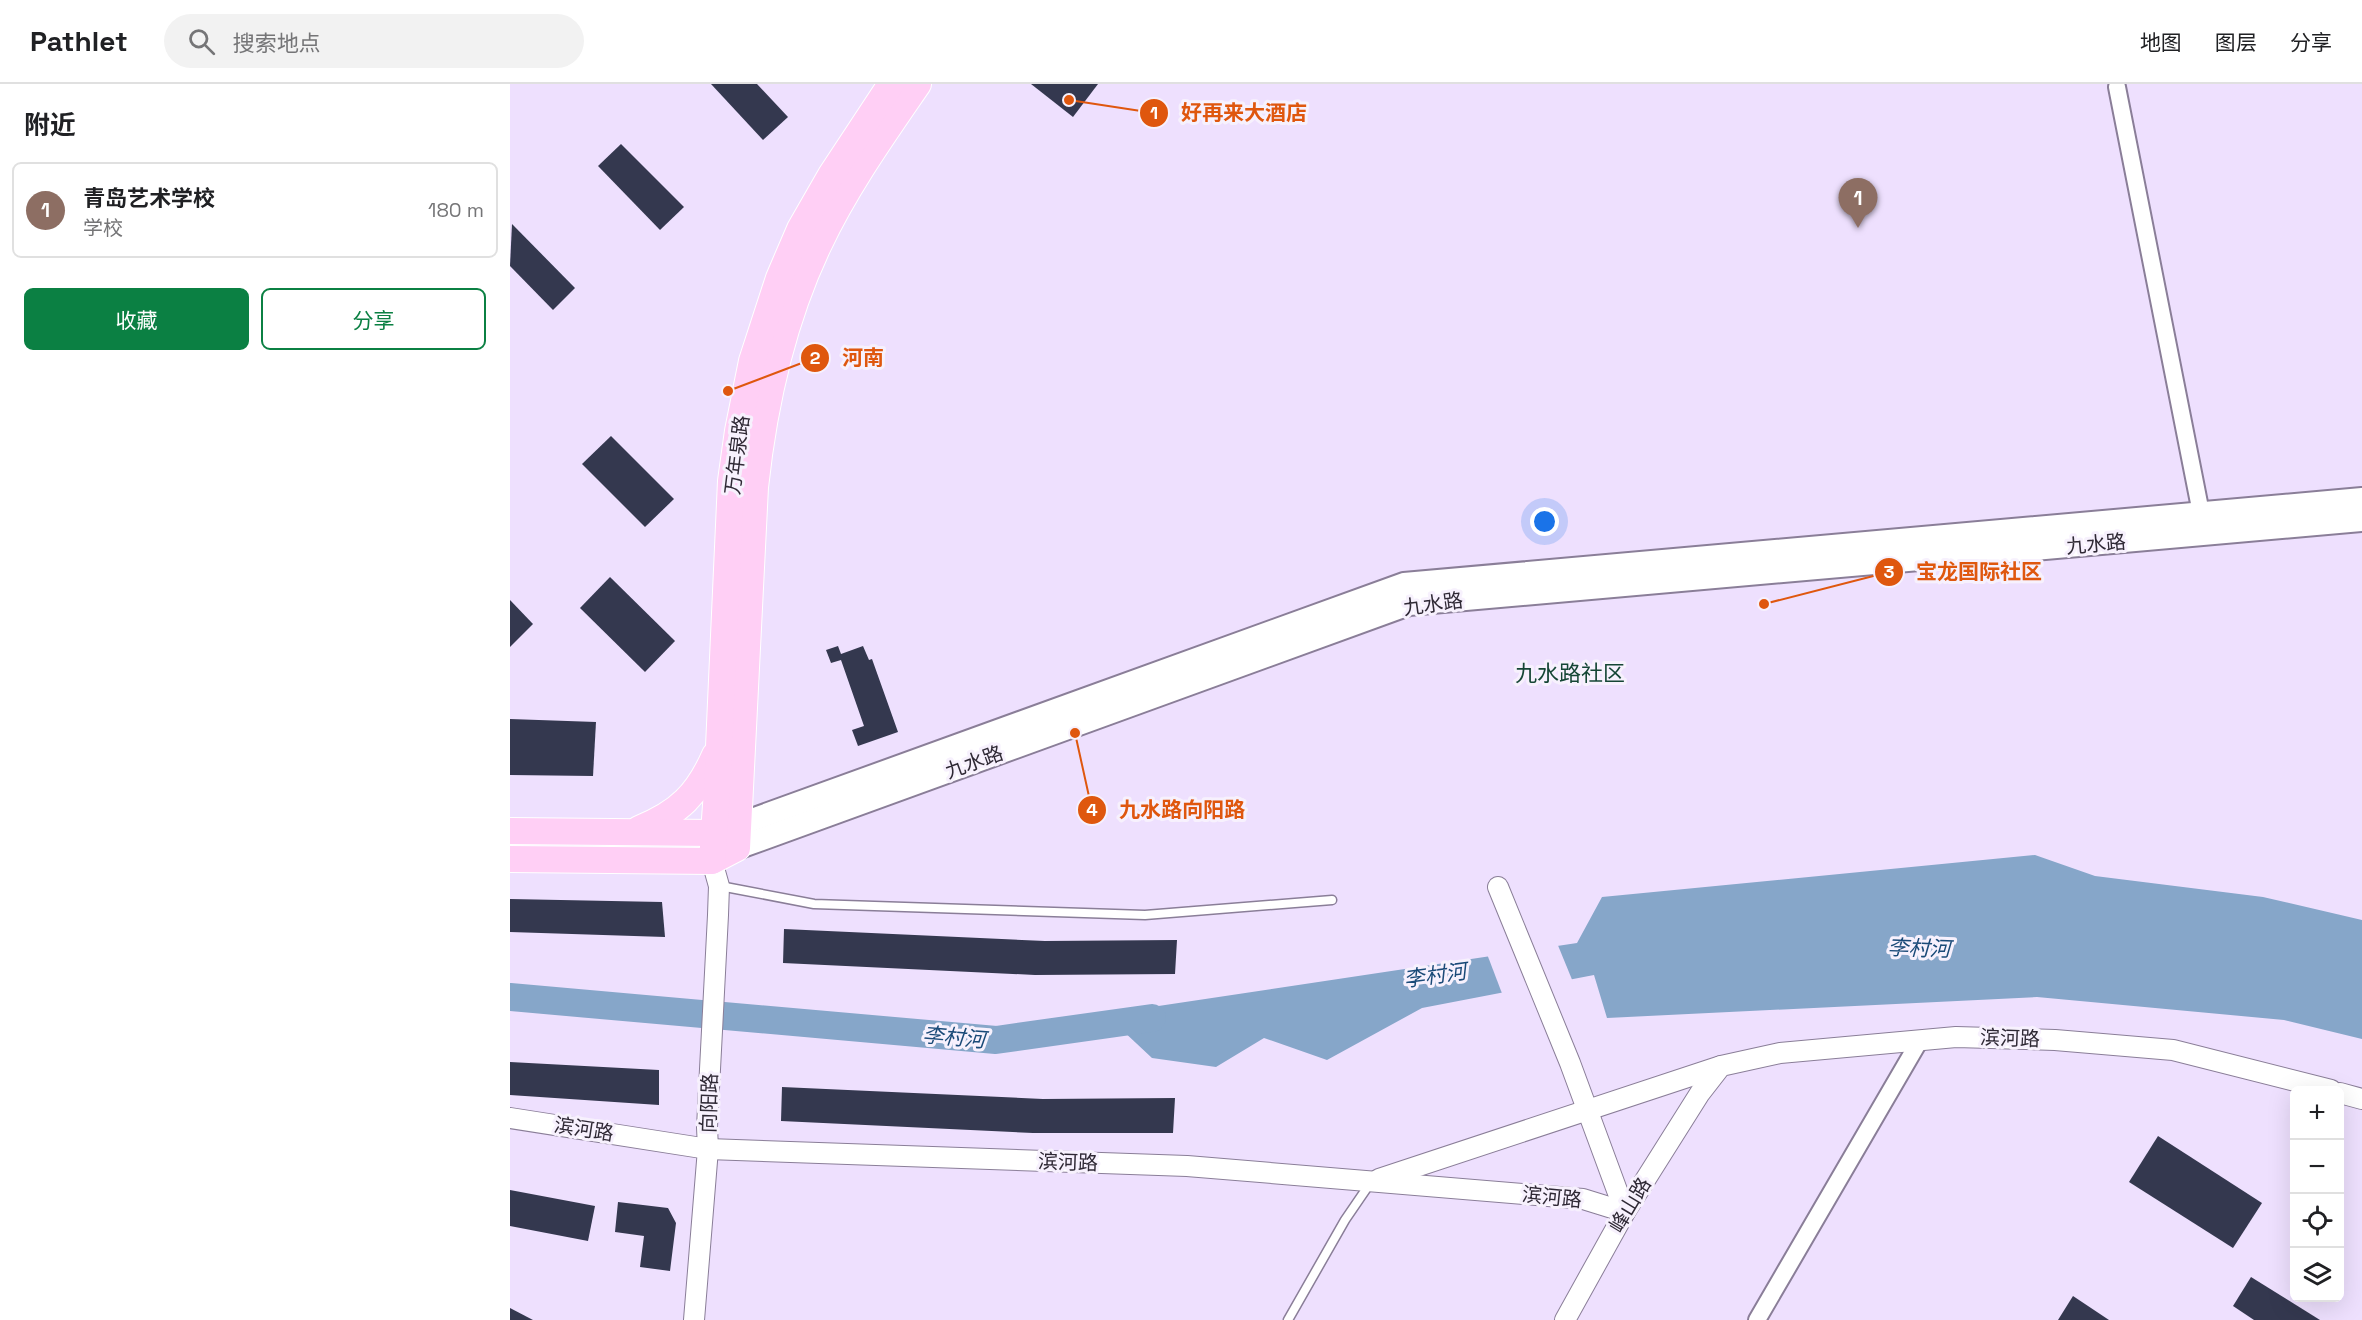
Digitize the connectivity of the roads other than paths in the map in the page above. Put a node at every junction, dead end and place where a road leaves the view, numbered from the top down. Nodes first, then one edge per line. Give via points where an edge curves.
1 (891, 84) edge
2 (918, 84) edge
3 (2117, 87) dead end
4 (2362, 499) edge
5 (2202, 513) junction
6 (2362, 520) edge
7 (719, 747) junction
8 (510, 831) edge
9 (631, 832) junction
10 (730, 835) junction
11 (510, 859) edge
12 (712, 861) junction
13 (719, 886) junction
14 (1498, 886) dead end
15 (1332, 900) dead end
16 (1920, 1040) junction
17 (1721, 1066) junction
18 (2315, 1086) edge
19 (2344, 1094) edge
20 (2362, 1098) edge
21 (1587, 1110) junction
22 (510, 1118) edge
23 (708, 1149) junction
24 (1372, 1181) junction
25 (1625, 1212) junction
26 (694, 1320) edge
27 (1288, 1320) edge
28 (1565, 1320) edge
29 (1757, 1320) edge

1 - 7 main road, 万年泉路 via 800,228 752,361 731,481
2 - 10 main road, 万年泉路 via 849,188 819,244 775,368 760,443
3 - 5 street
4 - 5 main road, 九水路
5 - 10 main road, 九水路 via 1404,584
6 - 10 main road, 九水路 via 1408,604
7 - 9 main road via 705,777 686,802 657,822
7 - 10 main road, 万年泉路
8 - 9 main road, 九水路
9 - 10 main road, 九水路
10 - 12 main road, 万年泉路
10 - 13 street, 向阳路
11 - 12 main road
12 - 13 street, 向阳路
13 - 15 lane via 814,904 1145,915
13 - 23 street, 向阳路
14 - 21 street
16 - 17 street, 滨河路 via 1780,1053
16 - 18 street, 滨河路 via 2055,1040 2173,1050
16 - 29 street
17 - 21 street, 滨河路
17 - 25 street, 峰山路
19 - 20 street
21 - 24 street, 滨河路
21 - 25 street
22 - 23 street, 滨河路
23 - 24 street, 滨河路 via 1187,1166
23 - 26 street, 向阳路
24 - 25 street, 滨河路 via 1583,1199
24 - 27 lane
25 - 28 street, 峰山路

